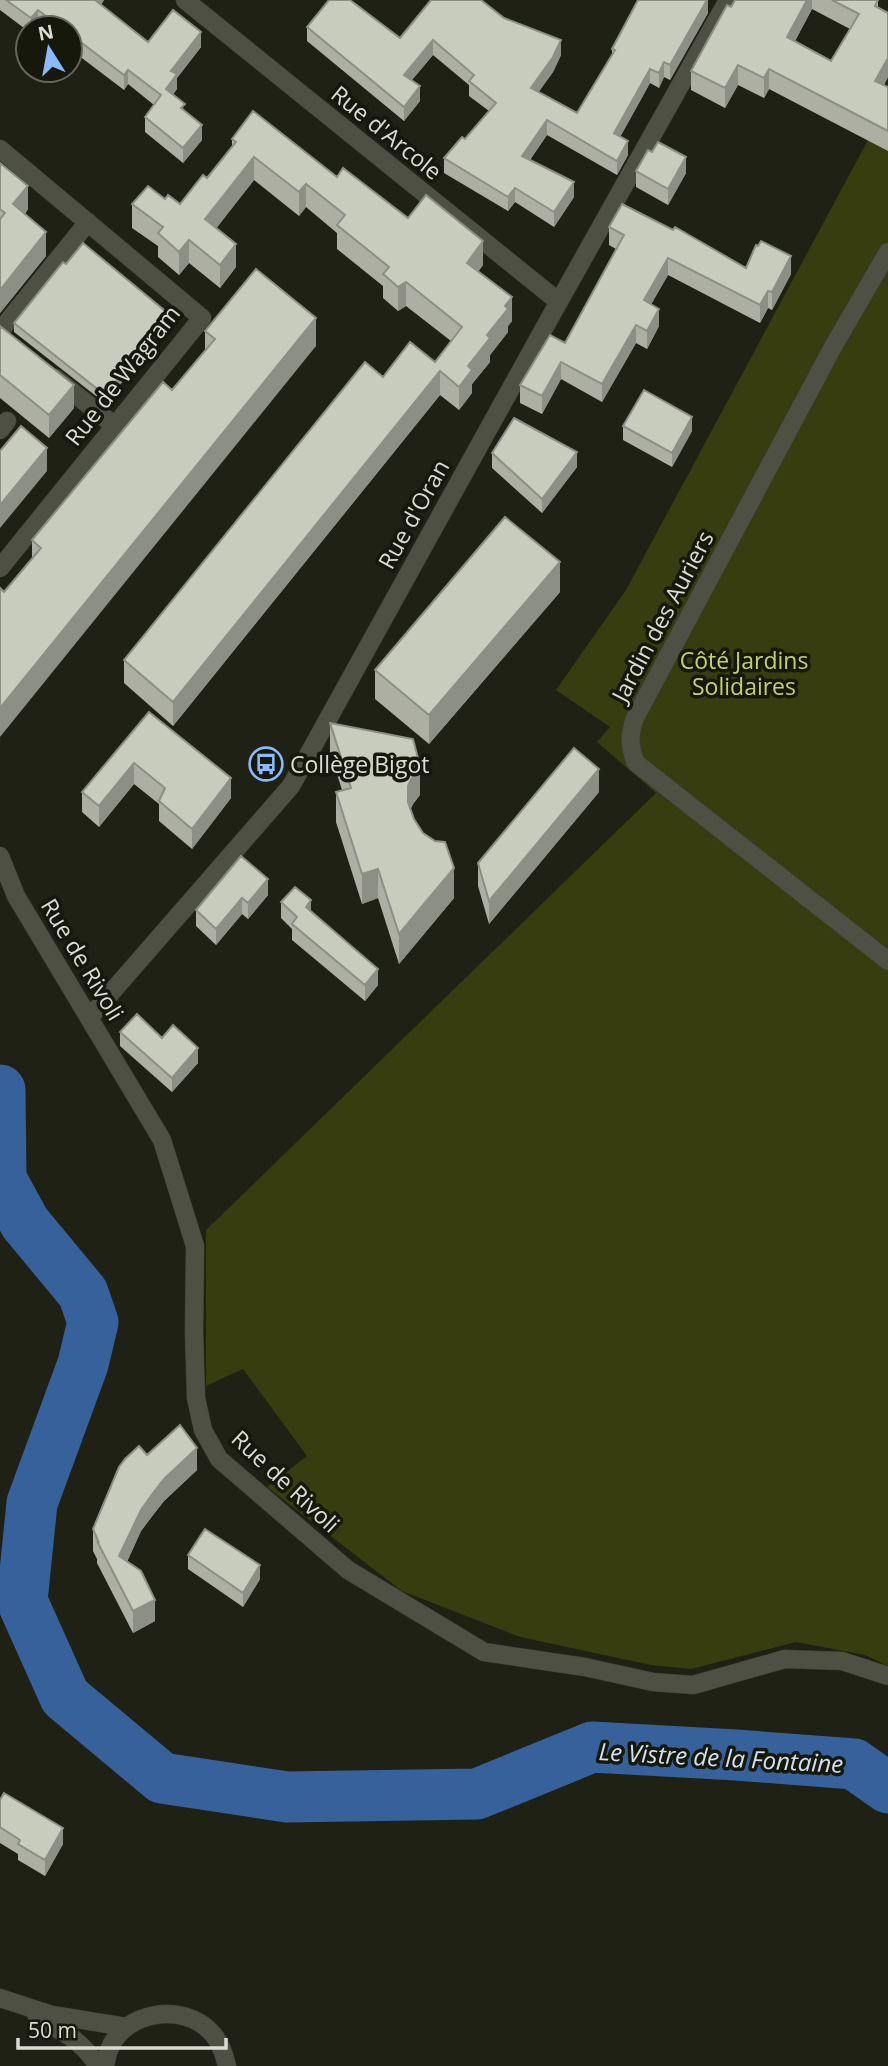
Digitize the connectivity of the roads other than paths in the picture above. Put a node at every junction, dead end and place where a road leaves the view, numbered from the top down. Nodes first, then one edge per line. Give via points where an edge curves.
1 (185, 0) edge
2 (728, 0) edge
3 (0, 149) edge
4 (88, 222) junction
5 (888, 252) edge
6 (559, 302) junction
7 (4, 337) edge
8 (42, 368) edge
9 (116, 426) junction
10 (0, 568) edge
11 (0, 856) edge
12 (888, 961) edge
13 (90, 1017) junction
14 (888, 1676) edge
15 (0, 1998) edge
16 (126, 2027) junction
17 (98, 2066) edge
18 (105, 2066) edge
19 (227, 2066) edge

1 - 6 street, Rue d'Arcole
2 - 6 street, Rue d'Oran
3 - 4 street, Rue de Wagram
4 - 7 street
4 - 9 street, Rue de Wagram via 202,318
5 - 12 street, Jardin des Auriers via 795,418 630,734 636,763
6 - 13 street, Rue d'Oran via 291,786
8 - 9 street
9 - 10 street, Rue de Wagram
11 - 13 street, Rue de Rivoli via 16,896
13 - 14 street, Rue de Rivoli via 162,1140 195,1246 196,1398 203,1430 219,1459 348,1570 484,1652 693,1685 785,1659 842,1661
15 - 16 street via 52,2015
15 - 17 street via 72,2036
16 - 18 street via 109,2048
16 - 19 street via 148,2015 173,2013 194,2019 211,2031

